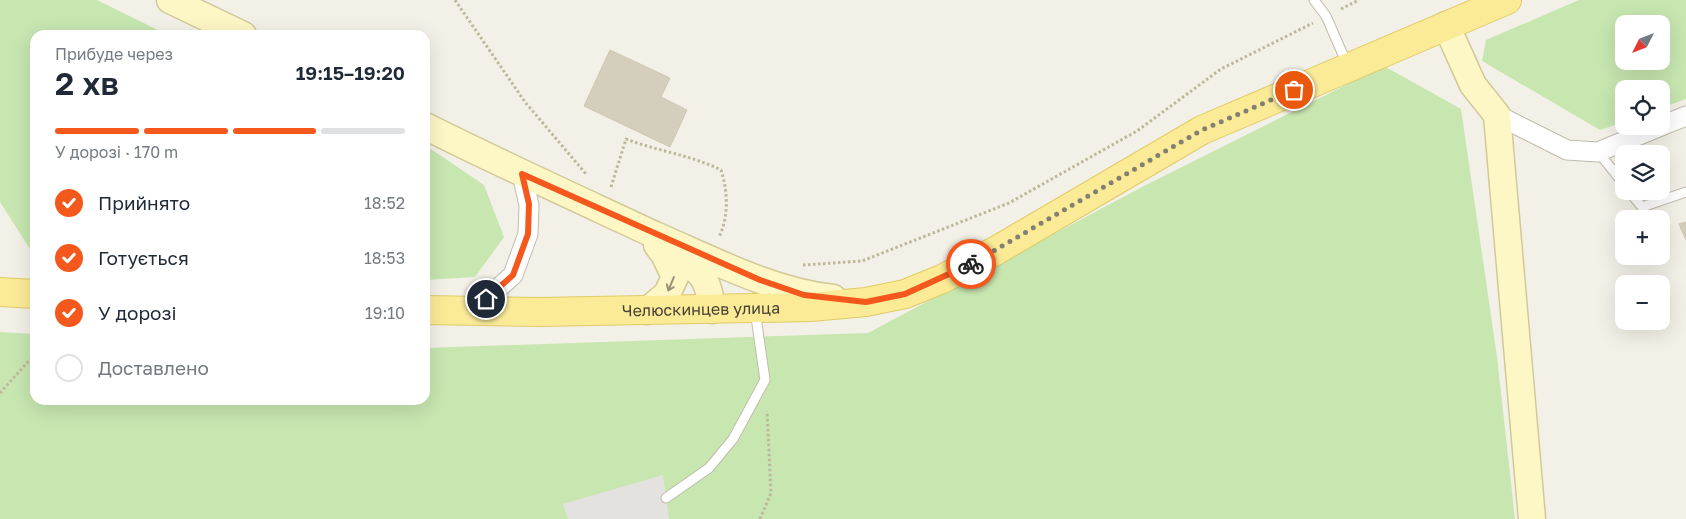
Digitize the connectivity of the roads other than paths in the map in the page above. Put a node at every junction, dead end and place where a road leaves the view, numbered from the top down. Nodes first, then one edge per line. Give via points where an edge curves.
1 (170, 0) edge
2 (1314, 0) edge
3 (1507, 0) edge
4 (1460, 16) junction
5 (233, 30) edge
6 (1348, 66) junction
7 (1496, 115) junction
8 (1686, 116) edge
9 (1670, 122) edge
10 (430, 128) edge
11 (1639, 135) edge
12 (1598, 152) junction
13 (1615, 173) edge
14 (522, 174) junction
15 (1686, 192) edge
16 (1670, 197) edge
17 (1636, 200) edge
18 (1663, 200) edge
19 (643, 229) junction
20 (0, 292) edge
21 (30, 294) edge
22 (866, 302) junction
23 (755, 309) junction
24 (430, 310) edge
25 (712, 310) junction
26 (474, 311) junction
27 (647, 311) junction
28 (666, 498) dead end
29 (1532, 519) edge

1 - 5 main road
2 - 6 lane via 1326,16
3 - 4 main road, Челюскинцев улица
4 - 6 main road, Челюскинцев улица
4 - 7 main road via 1473,85
6 - 22 main road, Челюскинцев улица via 1202,130 998,250 942,278 905,294
7 - 12 street via 1567,150
7 - 29 main road
8 - 9 street
10 - 14 main road
11 - 12 street
12 - 13 lane
14 - 19 main road
14 - 26 street via 529,204 528,234 513,275
15 - 16 lane
17 - 18 lane via 1642,207
19 - 22 main road via 760,280 804,295
19 - 25 main road via 703,275 710,292
19 -> 27 main road via 664,254 675,277 667,294
20 - 21 main road
22 - 23 main road, Челюскинцев улица via 811,308
23 - 25 main road, Челюскинцев улица
23 - 28 lane via 765,380 733,439 709,468
24 - 26 main road, Челюскинцев улица
25 - 27 main road, Челюскинцев улица
26 - 27 main road, Челюскинцев улица

